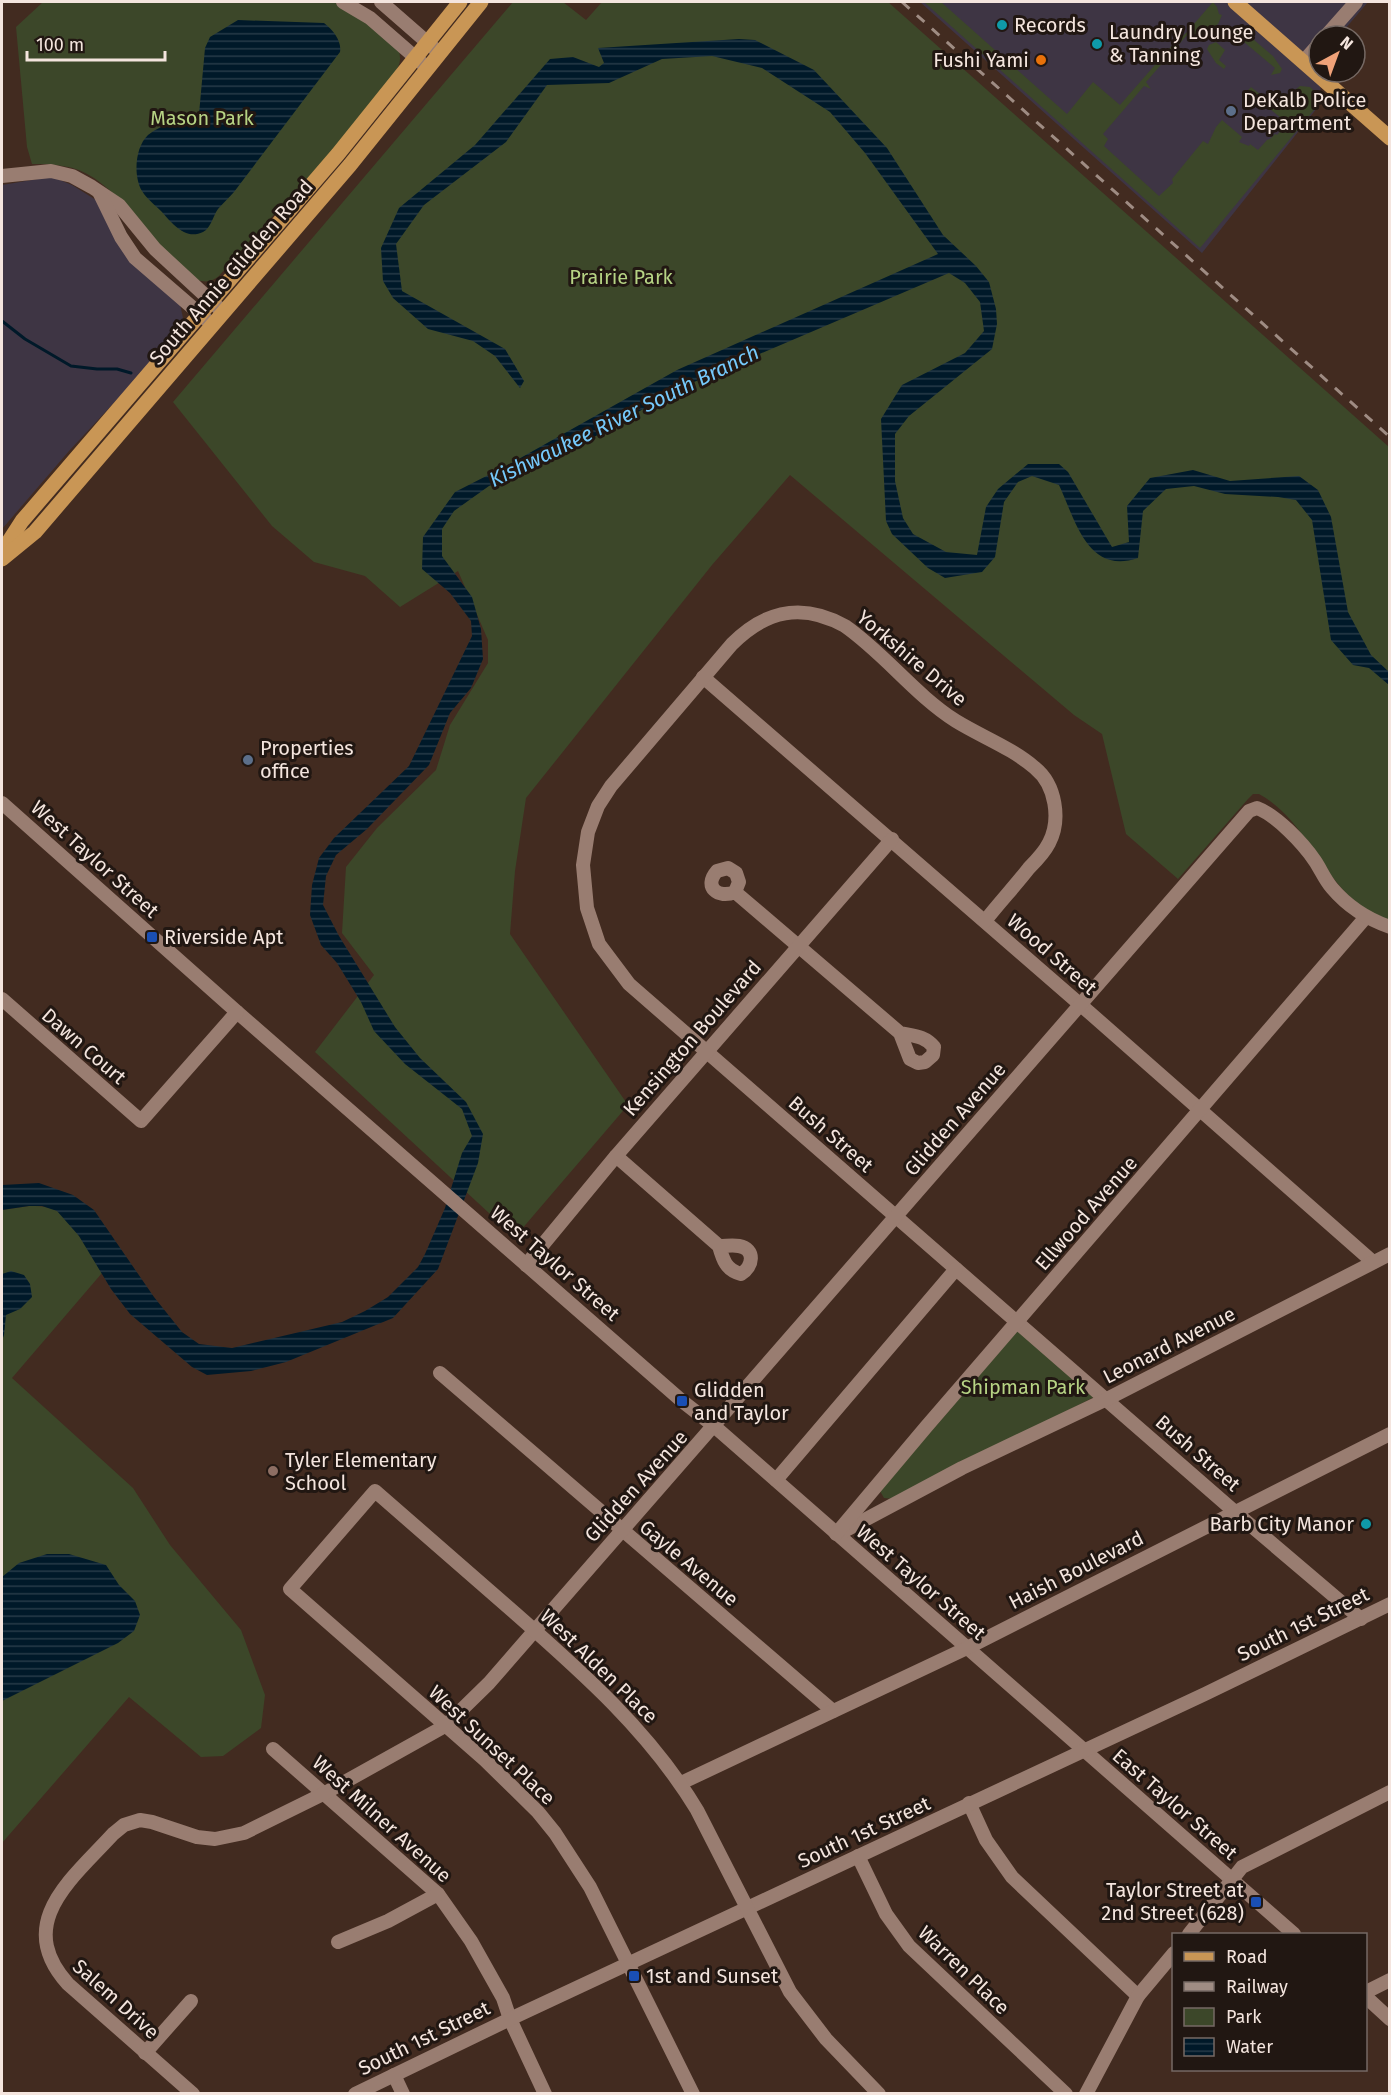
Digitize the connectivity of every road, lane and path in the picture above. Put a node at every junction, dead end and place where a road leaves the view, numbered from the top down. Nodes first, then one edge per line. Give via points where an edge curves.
1 (343, 2) edge
2 (381, 2) edge
3 (460, 2) edge
4 (481, 2) edge
5 (1235, 2) edge
6 (1356, 2) edge
7 (1337, 24) edge
8 (428, 42) junction
9 (440, 54) junction
10 (415, 57) junction
11 (1307, 58) edge
12 (1304, 61) junction
13 (428, 69) junction
14 (1389, 138) edge
15 (2, 176) edge
16 (99, 192) junction
17 (211, 301) junction
18 (224, 312) junction
19 (200, 314) junction
20 (213, 325) junction
21 (2, 554) edge
22 (2, 559) edge
23 (704, 677) junction
24 (2, 803) edge
25 (892, 839) junction
26 (735, 892) dead end
27 (1366, 917) junction
28 (985, 921) junction
29 (1389, 927) edge
30 (798, 946) junction
31 (2, 999) edge
32 (1080, 1004) junction
33 (237, 1012) junction
34 (900, 1033) dead end
35 (708, 1052) junction
36 (1200, 1110) junction
37 (616, 1156) junction
38 (895, 1217) junction
39 (719, 1246) dead end
40 (1389, 1254) edge
41 (1373, 1262) junction
42 (526, 1265) junction
43 (956, 1269) junction
44 (1017, 1323) junction
45 (440, 1372) dead end
46 (1107, 1399) junction
47 (714, 1426) junction
48 (1389, 1434) edge
49 (776, 1480) junction
50 (375, 1491) joint
51 (1235, 1512) junction
52 (621, 1530) junction
53 (836, 1534) junction
54 (1389, 1604) edge
55 (1361, 1619) junction
56 (535, 1631) junction
57 (967, 1648) junction
58 (833, 1711) junction
59 (445, 1726) junction
60 (273, 1749) dead end
61 (1084, 1750) junction
62 (681, 1783) junction
63 (1389, 1792) edge
64 (325, 1793) junction
65 (969, 1803) junction
66 (858, 1856) junction
67 (1232, 1880) junction
68 (66, 1887) joint
69 (438, 1894) junction
70 (746, 1909) junction
71 (1190, 1933) edge
72 (1292, 1933) edge
73 (339, 1942) dead end
74 (1172, 1954) edge
75 (628, 1965) junction
76 (1389, 1980) edge
77 (1367, 1991) edge
78 (1138, 1996) junction
79 (1367, 1999) edge
80 (191, 2001) dead end
81 (510, 2019) junction
82 (1389, 2019) edge
83 (145, 2052) junction
84 (394, 2075) junction
85 (193, 2094) edge
86 (355, 2094) edge
87 (403, 2094) edge
88 (545, 2094) edge
89 (693, 2094) edge
90 (879, 2094) edge
91 (1066, 2094) edge
92 (1086, 2094) edge

1 - 10 street via 369,18
2 - 8 street
3 - 8 main road, South Annie Glidden Road
4 - 9 main road, South Annie Glidden Road
5 - 12 main road
6 - 7 street
8 - 9 street
8 - 10 main road, South Annie Glidden Road
9 - 13 main road, South Annie Glidden Road
10 - 13 street
10 - 17 main road, South Annie Glidden Road via 338,154
11 - 12 street
12 - 14 main road
13 - 18 main road, South Annie Glidden Road
15 - 16 street via 51,171 81,180
16 - 17 street via 119,205 155,249
16 - 19 street via 135,258
17 - 18 street
17 - 19 main road, South Annie Glidden Road
18 - 20 main road, South Annie Glidden Road
19 - 20 street
19 - 21 main road, South Annie Glidden Road via 22,521
20 - 22 main road, South Annie Glidden Road via 35,532
23 - 25 street, Wood Street
23 - 28 street, Yorkshire Drive via 742,635 762,620 788,612 814,614 845,626 935,706 1035,767 1053,797 1056,814 1052,838
23 - 35 street, Bush Street via 606,792 594,815 583,865 587,908 599,944 629,984
24 - 33 street, West Taylor Street
25 - 28 street, Wood Street
25 - 30 street, Kensington Boulevard
26 - 30 street
27 - 29 street
27 - 32 street, Glidden Avenue via 1334,890 1296,838 1270,815 1252,808
27 - 36 street, Ellwood Avenue
28 - 32 street, Wood Street
30 - 34 street
30 - 35 street, Kensington Boulevard
31 - 33 street, Dawn Court via 141,1121
32 - 36 street, Wood Street
32 - 38 street, Glidden Avenue
33 - 42 street, West Taylor Street
35 - 37 street, Kensington Boulevard
35 - 38 street, Bush Street
36 - 41 street, Wood Street
36 - 44 street, Ellwood Avenue
37 - 39 street
37 - 42 street, Kensington Boulevard
38 - 43 street, Bush Street
38 - 47 street, Glidden Avenue
40 - 41 street, Leonard Avenue
41 - 46 street, Leonard Avenue
42 - 47 street, West Taylor Street
43 - 44 street, Bush Street
43 - 49 street
44 - 46 street, Bush Street
44 - 53 street, Ellwood Avenue
45 - 52 street, Gayle Avenue
46 - 51 street, Bush Street
46 - 53 street, Leonard Avenue
47 - 49 street, West Taylor Street
47 - 52 street, Glidden Avenue
48 - 51 street, Haish Boulevard
49 - 53 street, West Taylor Street
50 - 56 street, West Alden Place
50 - 59 street, West Sunset Place via 290,1589
51 - 55 street, Bush Street
51 - 57 street, Haish Boulevard
52 - 56 street, Glidden Avenue
52 - 58 street, Gayle Avenue
53 - 57 street, West Taylor Street
54 - 55 street, South 1st Street
55 - 61 street, South 1st Street
56 - 59 street, Glidden Avenue
56 - 62 street, West Alden Place via 611,1700
57 - 58 street, Haish Boulevard
57 - 61 street, West Taylor Street
58 - 62 street, Haish Boulevard
59 - 64 street, Glidden Avenue
59 - 75 street, West Sunset Place via 518,1791 555,1833 590,1887
60 - 64 street, West Milner Avenue
61 - 65 street, South 1st Street
61 - 67 street, East Taylor Street
62 - 70 street, West Alden Place
63 - 67 street via 1242,1867
64 - 68 street, Glidden Avenue via 244,1833 221,1839 196,1837 152,1821 124,1825
64 - 69 street, West Milner Avenue
65 - 66 street, South 1st Street
65 - 78 street via 986,1840 1012,1877
66 - 70 street, South 1st Street
66 - 91 street, Warren Place via 886,1914 909,1946
67 - 71 street
67 - 72 street, East Taylor Street
68 - 83 street, Salem Drive via 49,1912 45,1928 52,1964 68,1984
69 - 73 street
69 - 81 street, West Milner Avenue via 471,1941 503,1998
70 - 75 street, South 1st Street
70 - 90 street, West Alden Place via 782,1980 807,2016
74 - 78 street
75 - 81 street, South 1st Street
75 - 89 street, West Sunset Place
76 - 77 street
78 - 92 street
79 - 82 street
80 - 83 street
81 - 84 street, South 1st Street
81 - 88 street, West Milner Avenue
83 - 85 street, Salem Drive
84 - 86 street, South 1st Street
84 - 87 street

